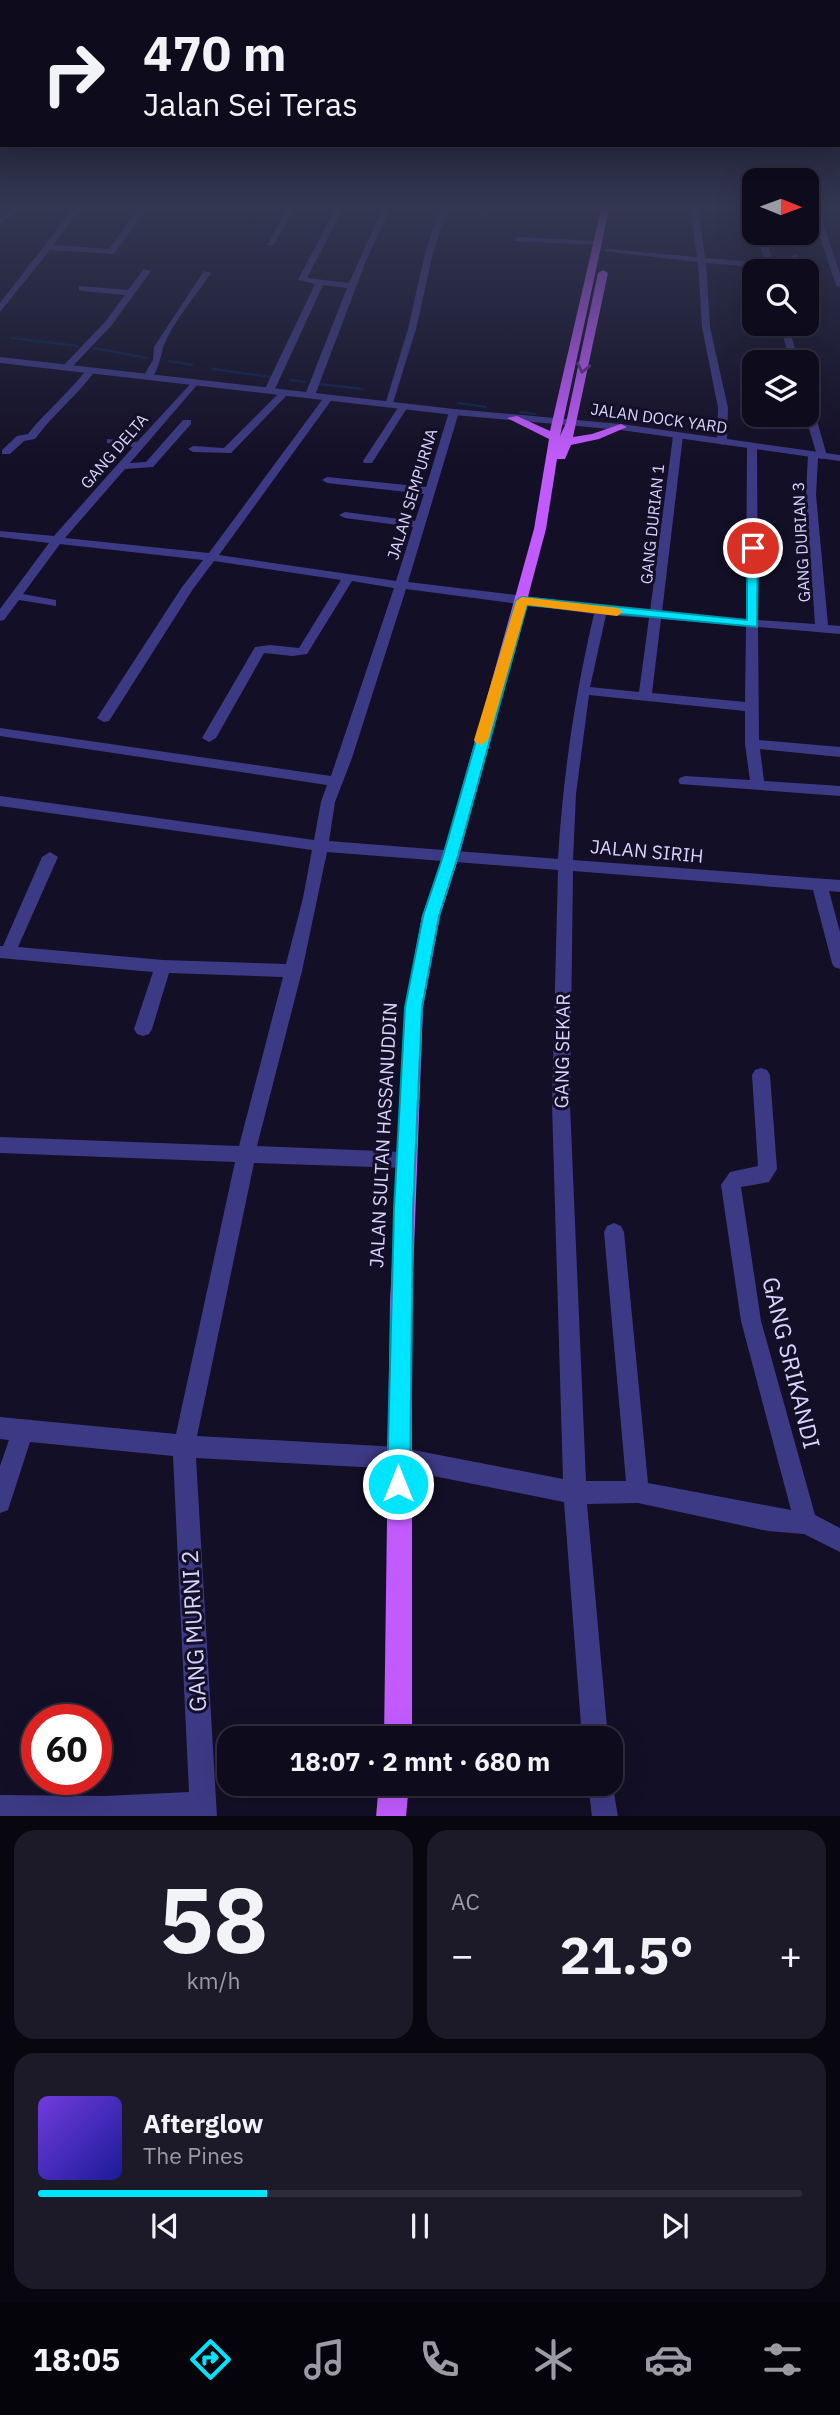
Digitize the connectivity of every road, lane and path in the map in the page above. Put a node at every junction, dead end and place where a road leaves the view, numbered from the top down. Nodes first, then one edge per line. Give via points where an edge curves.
1 (15, 290) edge
2 (111, 290) edge
3 (126, 290) edge
4 (196, 290) edge
5 (316, 290) edge
6 (352, 290) edge
7 (421, 290) edge
8 (587, 290) edge
9 (599, 290) edge
10 (703, 290) edge
11 (131, 291) junction
12 (0, 309) edge
13 (0, 360) edge
14 (66, 367) junction
15 (90, 370) junction
16 (148, 377) junction
17 (194, 383) junction
18 (269, 391) junction
19 (285, 392) junction
20 (310, 395) junction
21 (328, 398) junction
22 (388, 403) junction
23 (404, 405) junction
24 (454, 412) junction
25 (513, 418) junction
26 (187, 422) dead end
27 (557, 423) junction
28 (572, 423) junction
29 (621, 427) junction
30 (812, 427) edge
31 (678, 436) junction
32 (561, 440) junction
33 (111, 441) dead end
34 (722, 442) junction
35 (140, 445) junction
36 (752, 447) junction
37 (193, 449) dead end
38 (6, 452) dead end
39 (818, 455) junction
40 (840, 458) edge
41 (368, 461) dead end
42 (122, 466) junction
43 (327, 480) dead end
44 (430, 491) junction
45 (345, 515) dead end
46 (420, 524) junction
47 (0, 534) edge
48 (58, 540) junction
49 (211, 557) junction
50 (349, 577) junction
51 (401, 585) junction
52 (16, 596) junction
53 (522, 601) junction
54 (52, 603) dead end
55 (601, 611) junction
56 (657, 616) junction
57 (0, 617) edge
58 (753, 624) junction
59 (822, 629) junction
60 (840, 630) edge
61 (583, 690) junction
62 (645, 696) junction
63 (752, 707) junction
64 (104, 718) dead end
65 (0, 732) edge
66 (209, 738) dead end
67 (752, 744) junction
68 (840, 752) edge
69 (685, 781) dead end
70 (335, 782) junction
71 (758, 786) junction
72 (840, 792) edge
73 (0, 801) edge
74 (320, 846) junction
75 (451, 856) junction
76 (50, 857) dead end
77 (566, 863) junction
78 (820, 885) junction
79 (840, 886) edge
80 (4, 952) edge
81 (840, 963) edge
82 (163, 967) junction
83 (294, 971) junction
84 (143, 1029) dead end
85 (761, 1076) dead end
86 (0, 1145) edge
87 (246, 1154) junction
88 (405, 1160) junction
89 (614, 1232) dead end
90 (11, 1429) edge
91 (184, 1446) junction
92 (398, 1458) junction
93 (638, 1492) junction
94 (575, 1493) junction
95 (0, 1502) edge
96 (806, 1523) junction
97 (840, 1540) edge
98 (397, 1726) edge
99 (594, 1726) edge
100 (393, 1796) edge
101 (603, 1796) edge
102 (0, 1808) edge
103 (204, 1810) edge
104 (391, 1816) edge
105 (605, 1816) edge

1 - 12 street
2 - 11 street
3 - 11 street
4 - 16 street via 159,347
5 - 18 street via 273,370
6 - 20 street
7 - 22 street
8 - 27 main road
9 -> 28 main road, JALAN SULTAN HASSANUDDIN
10 - 34 street via 723,408
11 - 14 street via 99,335
13 - 14 street, JALAN DOCK YARD
14 - 15 street, JALAN DOCK YARD
15 - 16 street, JALAN DOCK YARD
15 - 38 street via 31,437 22,438
16 - 17 street, JALAN DOCK YARD
17 - 18 street, JALAN DOCK YARD
17 - 35 street, GANG DELTA
18 - 19 street, JALAN DOCK YARD
19 - 20 street, JALAN DOCK YARD
19 - 37 street via 227,451
20 - 21 street, JALAN DOCK YARD
21 - 22 street, JALAN DOCK YARD
21 - 49 street
22 - 23 street, JALAN DOCK YARD
23 - 24 street, JALAN DOCK YARD
23 - 41 street
24 - 25 street, JALAN DOCK YARD
24 - 44 street, JALAN SEMPURNA
25 - 27 street, JALAN DOCK YARD
25 - 32 main road
26 - 42 street via 149,465
27 - 28 street, JALAN DOCK YARD
27 - 32 main road
28 - 29 street, JALAN DOCK YARD
28 - 32 main road, JALAN SULTAN HASSANUDDIN
29 - 31 street, JALAN DOCK YARD
29 - 32 main road via 594,437
30 - 39 street, GANG DURIAN 3
31 - 34 street, JALAN DOCK YARD
31 - 56 street, GANG DURIAN 1
32 - 53 main road, JALAN SULTAN HASSANUDDIN via 561,457 548,468 540,529
33 - 35 street
34 - 36 street, JALAN DOCK YARD
35 - 42 street, GANG DELTA
36 - 39 street, JALAN DOCK YARD
36 - 58 street
39 - 40 street, JALAN DOCK YARD
39 - 59 street, GANG DURIAN 3 via 811,495
42 - 48 street, GANG DELTA
43 - 44 street
44 - 46 street, JALAN SEMPURNA
45 - 46 street
46 - 51 street, JALAN SEMPURNA
47 - 48 street
48 - 49 street
48 - 52 street, GANG DELTA
49 - 50 street
49 - 64 street
50 - 51 street
50 - 66 street via 303,651 259,650
51 - 53 street
51 - 70 street, JALAN SEMPURNA
52 - 54 street
52 - 57 street, GANG DELTA
53 - 55 street
53 - 75 main road, JALAN SULTAN HASSANUDDIN
55 - 56 street
55 - 61 street, GANG SEKAR
56 - 58 street
56 - 62 street, GANG DURIAN 1
58 - 59 street
58 - 63 street
59 - 60 street
61 - 62 street
61 - 77 street, GANG SEKAR via 569,794
62 - 63 street
63 - 67 street
65 - 70 street
67 - 68 street
67 - 71 street
69 - 71 street
70 - 74 street, JALAN SEMPURNA
71 - 72 street
73 - 74 street, JALAN SIRIH
74 - 75 street, JALAN SIRIH
74 - 83 street, JALAN SEMPURNA
75 - 77 street, JALAN SIRIH
75 - 88 main road, JALAN SULTAN HASSANUDDIN via 431,916 414,1007
76 - 80 street
77 - 78 street, JALAN SIRIH
77 - 94 street, GANG SEKAR via 561,1105
78 - 79 street, JALAN SIRIH
78 - 81 street
80 - 82 street
82 - 83 street
82 - 84 street
83 - 87 street, GANG MURNI 2
85 - 96 street, GANG SRIKANDI via 768,1168 762,1177 737,1178 731,1185 751,1321
86 - 87 street
87 - 88 street
87 - 91 street, GANG MURNI 2
88 - 92 main road, JALAN SULTAN HASSANUDDIN
89 - 93 street
90 - 91 street
90 - 95 street
91 - 92 street
91 - 103 street, GANG MURNI 2
92 - 94 street
92 - 98 main road, JALAN SULTAN HASSANUDDIN
93 - 94 street
93 - 96 street
94 - 99 street, GANG SEKAR
96 - 97 street
100 - 104 main road
101 - 105 street
102 - 103 street

